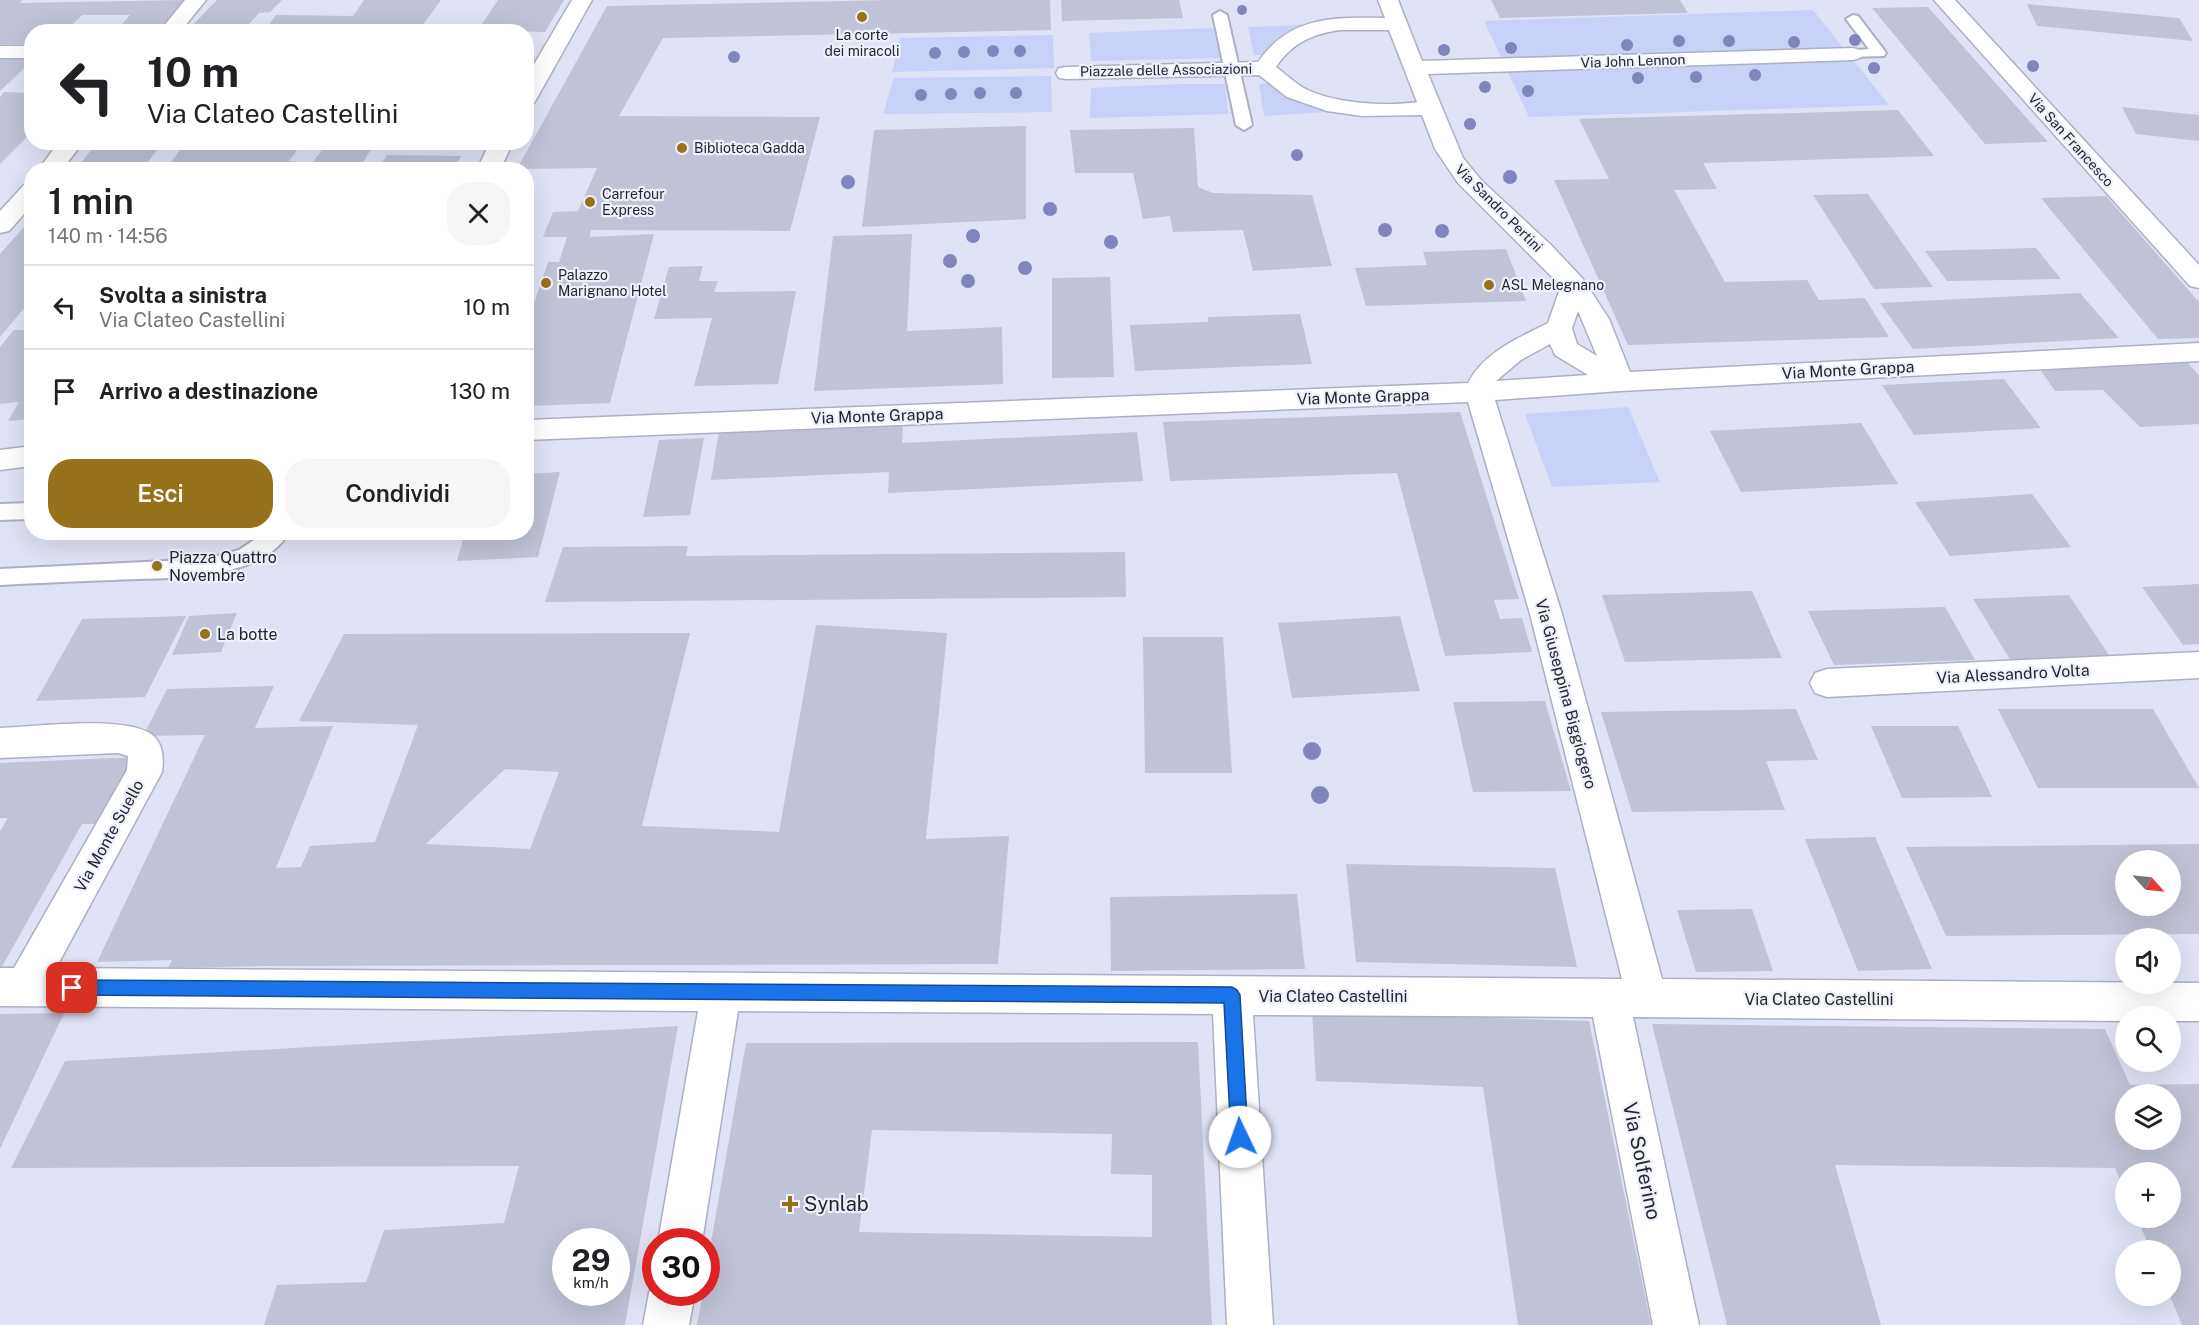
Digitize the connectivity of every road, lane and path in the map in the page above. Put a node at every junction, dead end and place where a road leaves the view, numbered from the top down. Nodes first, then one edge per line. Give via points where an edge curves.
1 (196, 0) edge
2 (582, 0) edge
3 (1388, 0) edge
4 (1944, 0) edge
5 (1220, 15) dead end
6 (1853, 19) dead end
7 (176, 24) edge
8 (1397, 24) junction
9 (0, 52) edge
10 (24, 52) edge
11 (1853, 54) joint
12 (1264, 68) junction
13 (1414, 68) junction
14 (1231, 69) junction
15 (1067, 73) dead end
16 (534, 85) edge
17 (1429, 107) junction
18 (1244, 125) dead end
19 (65, 150) edge
20 (56, 162) edge
21 (24, 199) edge
22 (0, 226) edge
23 (2199, 280) edge
24 (1574, 285) junction
25 (1559, 328) junction
26 (2199, 352) edge
27 (1620, 382) junction
28 (1479, 392) junction
29 (534, 430) edge
30 (24, 457) edge
31 (0, 460) edge
32 (24, 510) edge
33 (0, 512) edge
34 (274, 540) edge
35 (0, 577) edge
36 (2199, 665) edge
37 (1827, 683) dead end
38 (0, 743) edge
39 (13, 987) edge
40 (721, 992) junction
41 (1232, 995) junction
42 (1628, 998) junction
43 (2199, 1002) edge
44 (682, 1228) edge
45 (670, 1306) edge
46 (666, 1325) edge
47 (1250, 1325) edge
48 (1676, 1325) edge

1 - 7 street
2 - 16 street
3 - 8 street, Via Sandro Pertini
4 - 23 street, Via San Francesco
5 - 14 lane
6 - 11 lane via 1879,52
8 - 12 street, Piazzale delle Associazioni via 1309,28 1279,45
8 - 13 street, Via Sandro Pertini
9 - 10 street
11 - 13 street, Via John Lennon
12 - 14 street, Piazzale delle Associazioni
12 - 17 street, Piazzale delle Associazioni via 1295,92 1327,104 1362,110
13 - 17 street, Via Sandro Pertini
14 - 15 street, Piazzale delle Associazioni
14 - 18 lane
17 - 24 street, Via Sandro Pertini via 1446,149 1462,174
19 - 20 street
21 - 22 street
24 - 25 street
24 - 27 street, Via Sandro Pertini via 1596,320
25 - 27 street via 1565,349
25 - 28 street via 1486,373
26 - 27 street, Via Monte Grappa
27 - 28 street, Via Monte Grappa
28 - 29 street, Via Monte Grappa
28 - 42 street, Via Giuseppina Biggiogero via 1546,614
30 - 31 street
32 - 33 lane
34 - 35 lane via 254,553 207,567
36 - 37 street, Via Alessandro Volta
38 - 39 street, Via Monte Suello via 118,738 143,747 147,759 144,772
39 - 40 street, Via Clateo Castellini
40 - 41 street, Via Clateo Castellini
40 - 44 street
41 - 42 street, Via Clateo Castellini
41 - 47 street
42 - 43 street, Via Clateo Castellini
42 - 48 street, Via Solferino
45 - 46 street

